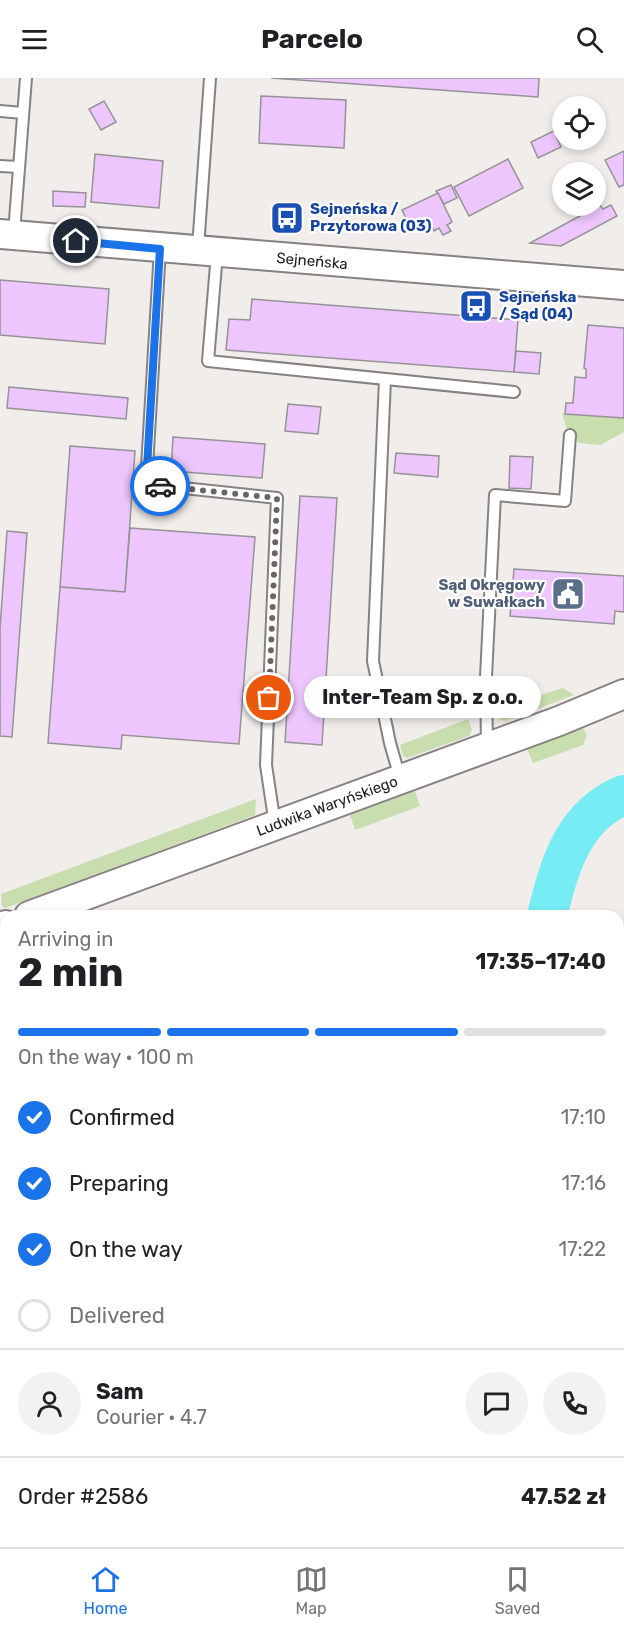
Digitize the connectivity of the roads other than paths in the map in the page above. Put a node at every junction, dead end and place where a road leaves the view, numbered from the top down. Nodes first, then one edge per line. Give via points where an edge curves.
1 (26, 78) edge
2 (210, 78) edge
3 (0, 111) edge
4 (23, 113) junction
5 (0, 166) edge
6 (18, 167) junction
7 (7, 234) edge
8 (160, 249) junction
9 (207, 252) junction
10 (624, 285) edge
11 (385, 379) junction
12 (514, 392) dead end
13 (570, 435) dead end
14 (624, 694) edge
15 (487, 746) junction
16 (400, 778) junction
17 (276, 825) junction
18 (46, 910) edge

1 - 4 lane
2 - 9 lane
3 - 4 lane
4 - 6 lane
5 - 6 lane
6 - 7 lane
7 - 8 street, Sejneńska
8 - 9 street, Sejneńska
8 - 17 lane via 146,484 277,498 266,765
9 - 10 street, Sejneńska
9 - 11 lane via 208,361
11 - 12 lane
11 - 16 lane via 373,661
13 - 15 lane via 565,501 495,495 486,677
14 - 15 street, Ludwika Waryńskiego
15 - 16 street, Ludwika Waryńskiego
16 - 17 street, Ludwika Waryńskiego
17 - 18 street, Ludwika Waryńskiego

